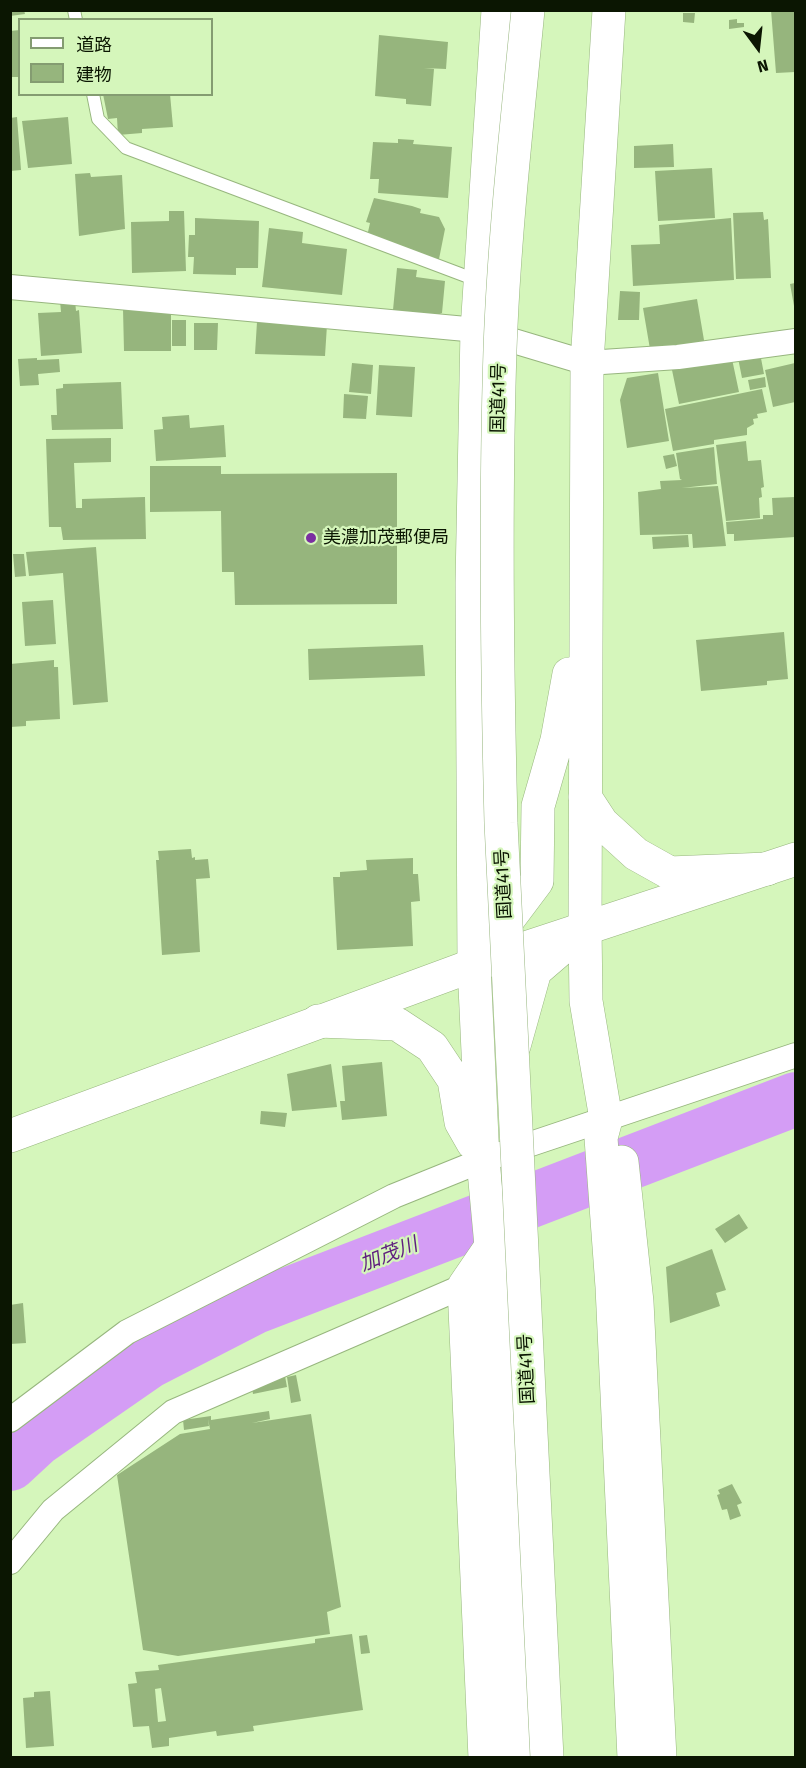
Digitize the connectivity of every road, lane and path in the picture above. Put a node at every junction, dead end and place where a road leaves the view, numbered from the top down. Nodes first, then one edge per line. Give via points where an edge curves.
1 (498, 10) edge
2 (528, 10) edge
3 (546, 10) edge
4 (609, 10) edge
5 (93, 96) edge
6 (480, 282) junction
7 (10, 287) edge
8 (477, 330) junction
9 (795, 341) edge
10 (587, 363) junction
11 (586, 536) junction
12 (585, 797) junction
13 (781, 864) edge
14 (585, 928) junction
15 (474, 965) junction
16 (318, 1021) junction
17 (795, 1055) edge
18 (609, 1131) junction
19 (10, 1136) edge
20 (483, 1160) junction
21 (618, 1212) junction
22 (479, 1287) junction
23 (10, 1420) edge
24 (10, 1562) edge
25 (485, 1758) edge
26 (518, 1758) edge
27 (547, 1758) edge
28 (564, 1758) edge
29 (634, 1758) edge
30 (660, 1758) edge

1 - 6 main road
2 - 27 main road, 国道41号, bridge via 500,348 497,663 501,823
3 - 28 main road, 国道41号 via 514,431 513,634
4 - 10 main road
5 - 6 lane via 98,119 126,148
6 - 8 main road
7 - 8 street
8 - 10 street
8 - 15 main road via 472,583
9 - 10 street via 678,357
10 - 11 main road
11 - 12 main road
11 - 15 main road via 570,592 568,684 538,806 537,881
12 - 13 main road via 602,823 636,854 670,873
12 - 14 main road
13 - 14 main road
14 - 15 main road
14 - 18 main road via 586,1001
14 - 20 main road via 535,971
15 - 16 main road
15 - 20 main road
16 - 19 main road
16 - 20 main road via 397,1024 432,1047 454,1080 460,1122
17 - 18 street
18 - 20 street
18 - 21 main road
20 - 22 main road via 489,1241
20 - 23 street via 394,1196 128,1332
21 - 29 main road via 612,1287
21 - 30 main road via 637,1302
22 - 24 street via 173,1412 53,1510
22 - 25 main road
22 - 26 main road

